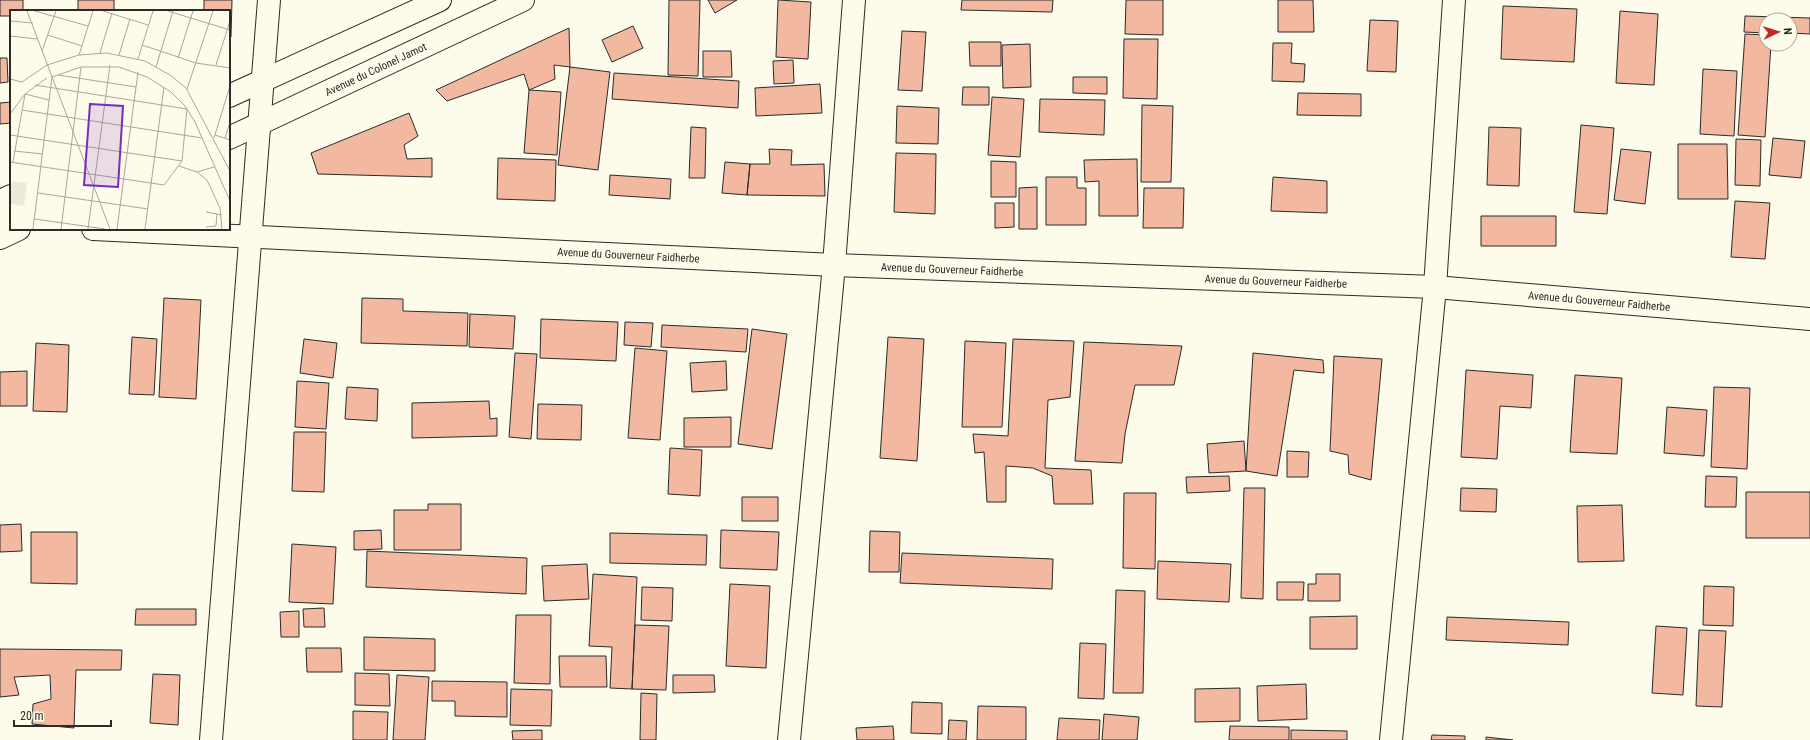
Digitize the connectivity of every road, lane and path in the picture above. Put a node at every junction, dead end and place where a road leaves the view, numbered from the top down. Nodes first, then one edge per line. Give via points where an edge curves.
1 (269, 0) edge
2 (440, 0) edge
3 (523, 0) edge
4 (854, 0) edge
5 (1454, 0) edge
6 (262, 81) junction
7 (230, 96) edge
8 (258, 125) junction
9 (230, 138) edge
10 (10, 196) edge
11 (0, 201) edge
12 (0, 217) edge
13 (10, 221) edge
14 (17, 230) edge
15 (116, 230) edge
16 (251, 236) junction
17 (0, 238) edge
18 (834, 265) junction
19 (1435, 287) junction
20 (1810, 319) edge
21 (211, 740) edge
22 (789, 740) edge
23 (1391, 740) edge

1 - 6 street
2 - 6 street
3 - 8 street, Avenue du Colonel Jamot
4 - 18 street
5 - 19 street
6 - 7 street
6 - 8 street
8 - 9 street, Avenue du Colonel Jamot
8 - 16 street
10 - 11 street
12 - 13 street
14 - 17 street
15 - 16 street, Avenue du Gouverneur Faidherbe
16 - 18 street, Avenue du Gouverneur Faidherbe
16 - 21 street
18 - 19 street, Avenue du Gouverneur Faidherbe
18 - 22 street
19 - 20 street, Avenue du Gouverneur Faidherbe
19 - 23 street

